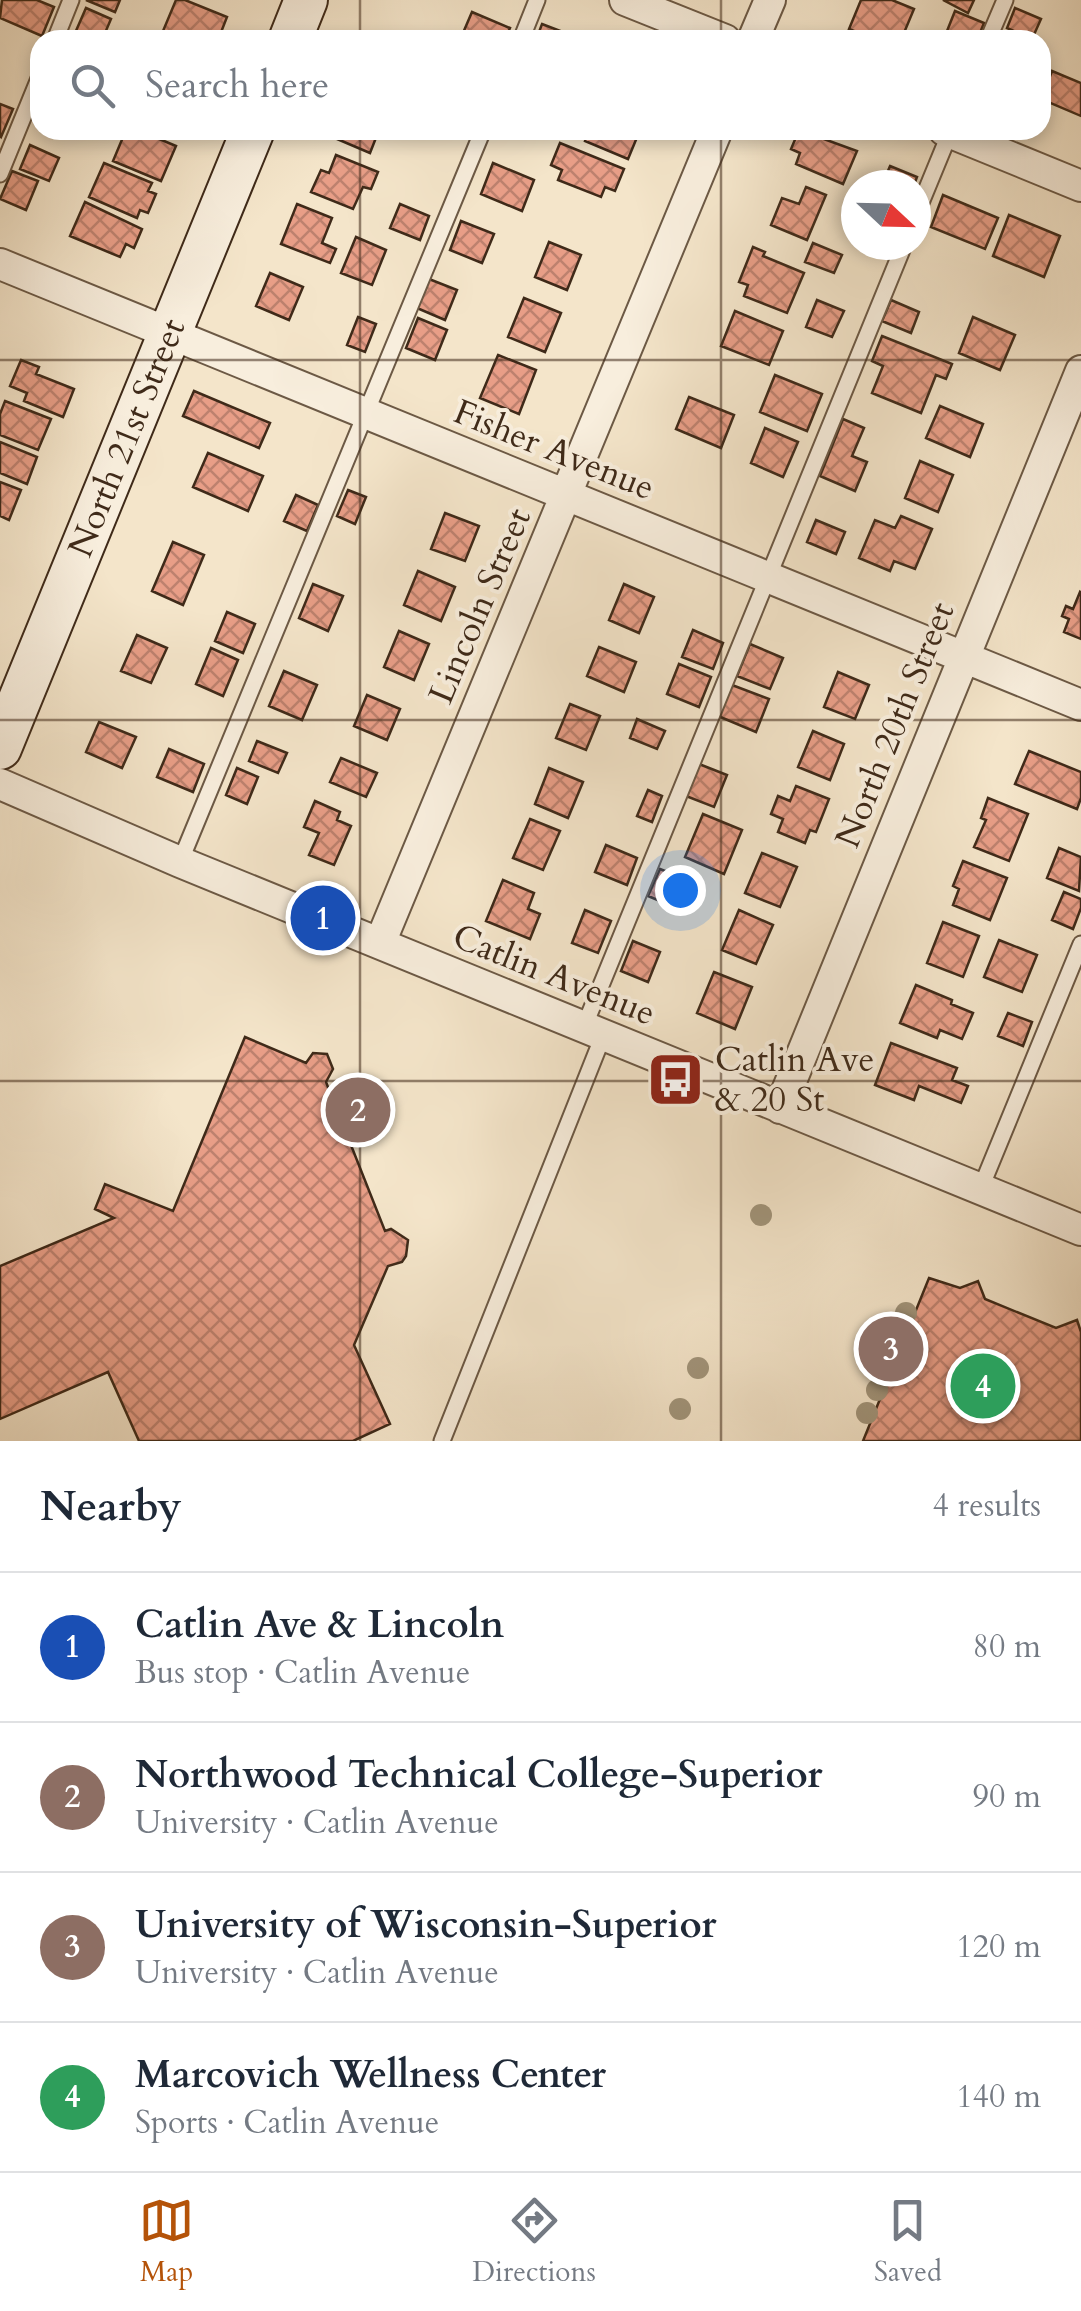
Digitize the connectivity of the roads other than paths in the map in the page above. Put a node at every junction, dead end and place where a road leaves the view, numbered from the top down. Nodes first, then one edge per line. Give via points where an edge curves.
1 (71, 0) edge
2 (306, 0) edge
3 (538, 0) edge
4 (626, 0) edge
5 (770, 0) edge
6 (1005, 0) edge
7 (59, 30) edge
8 (294, 30) edge
9 (525, 30) edge
10 (701, 30) edge
11 (758, 30) edge
12 (992, 30) edge
13 (30, 100) edge
14 (249, 140) edge
15 (479, 140) edge
16 (712, 140) edge
17 (945, 140) edge
18 (971, 140) edge
19 (0, 174) edge
20 (931, 177) edge
21 (1081, 186) edge
22 (898, 260) edge
23 (0, 264) edge
24 (171, 331) junction
25 (1081, 371) edge
26 (365, 413) junction
27 (567, 495) junction
28 (766, 577) junction
29 (962, 658) junction
30 (1081, 705) edge
31 (0, 748) edge
32 (0, 784) edge
33 (180, 862) junction
34 (380, 943) junction
35 (1081, 944) edge
36 (594, 1032) junction
37 (780, 1108) junction
38 (980, 1190) junction
39 (1081, 1230) edge
40 (442, 1441) edge

1 - 7 lane
2 - 8 street
3 - 9 lane
4 - 10 street
5 - 11 street
6 - 12 lane
13 - 19 lane
14 - 24 street, North 21st Street
15 - 26 lane
16 - 27 street, Lincoln Street
17 - 20 lane
18 - 21 street
22 - 28 lane
23 - 24 street, Fisher Avenue
24 - 26 street, Fisher Avenue
24 - 31 street, North 21st Street
25 - 29 street, North 20th Street
26 - 27 street, Fisher Avenue
26 - 33 lane
27 - 28 street, Fisher Avenue
27 - 34 street, Lincoln Street
28 - 29 street, Fisher Avenue
28 - 36 lane
29 - 30 street, Fisher Avenue
29 - 37 street, North 20th Street
32 - 33 street, Catlin Avenue
33 - 34 street, Catlin Avenue
34 - 36 street, Catlin Avenue
35 - 38 lane
36 - 37 street, Catlin Avenue
36 - 40 lane
37 - 38 street, Catlin Avenue
38 - 39 street, Catlin Avenue

